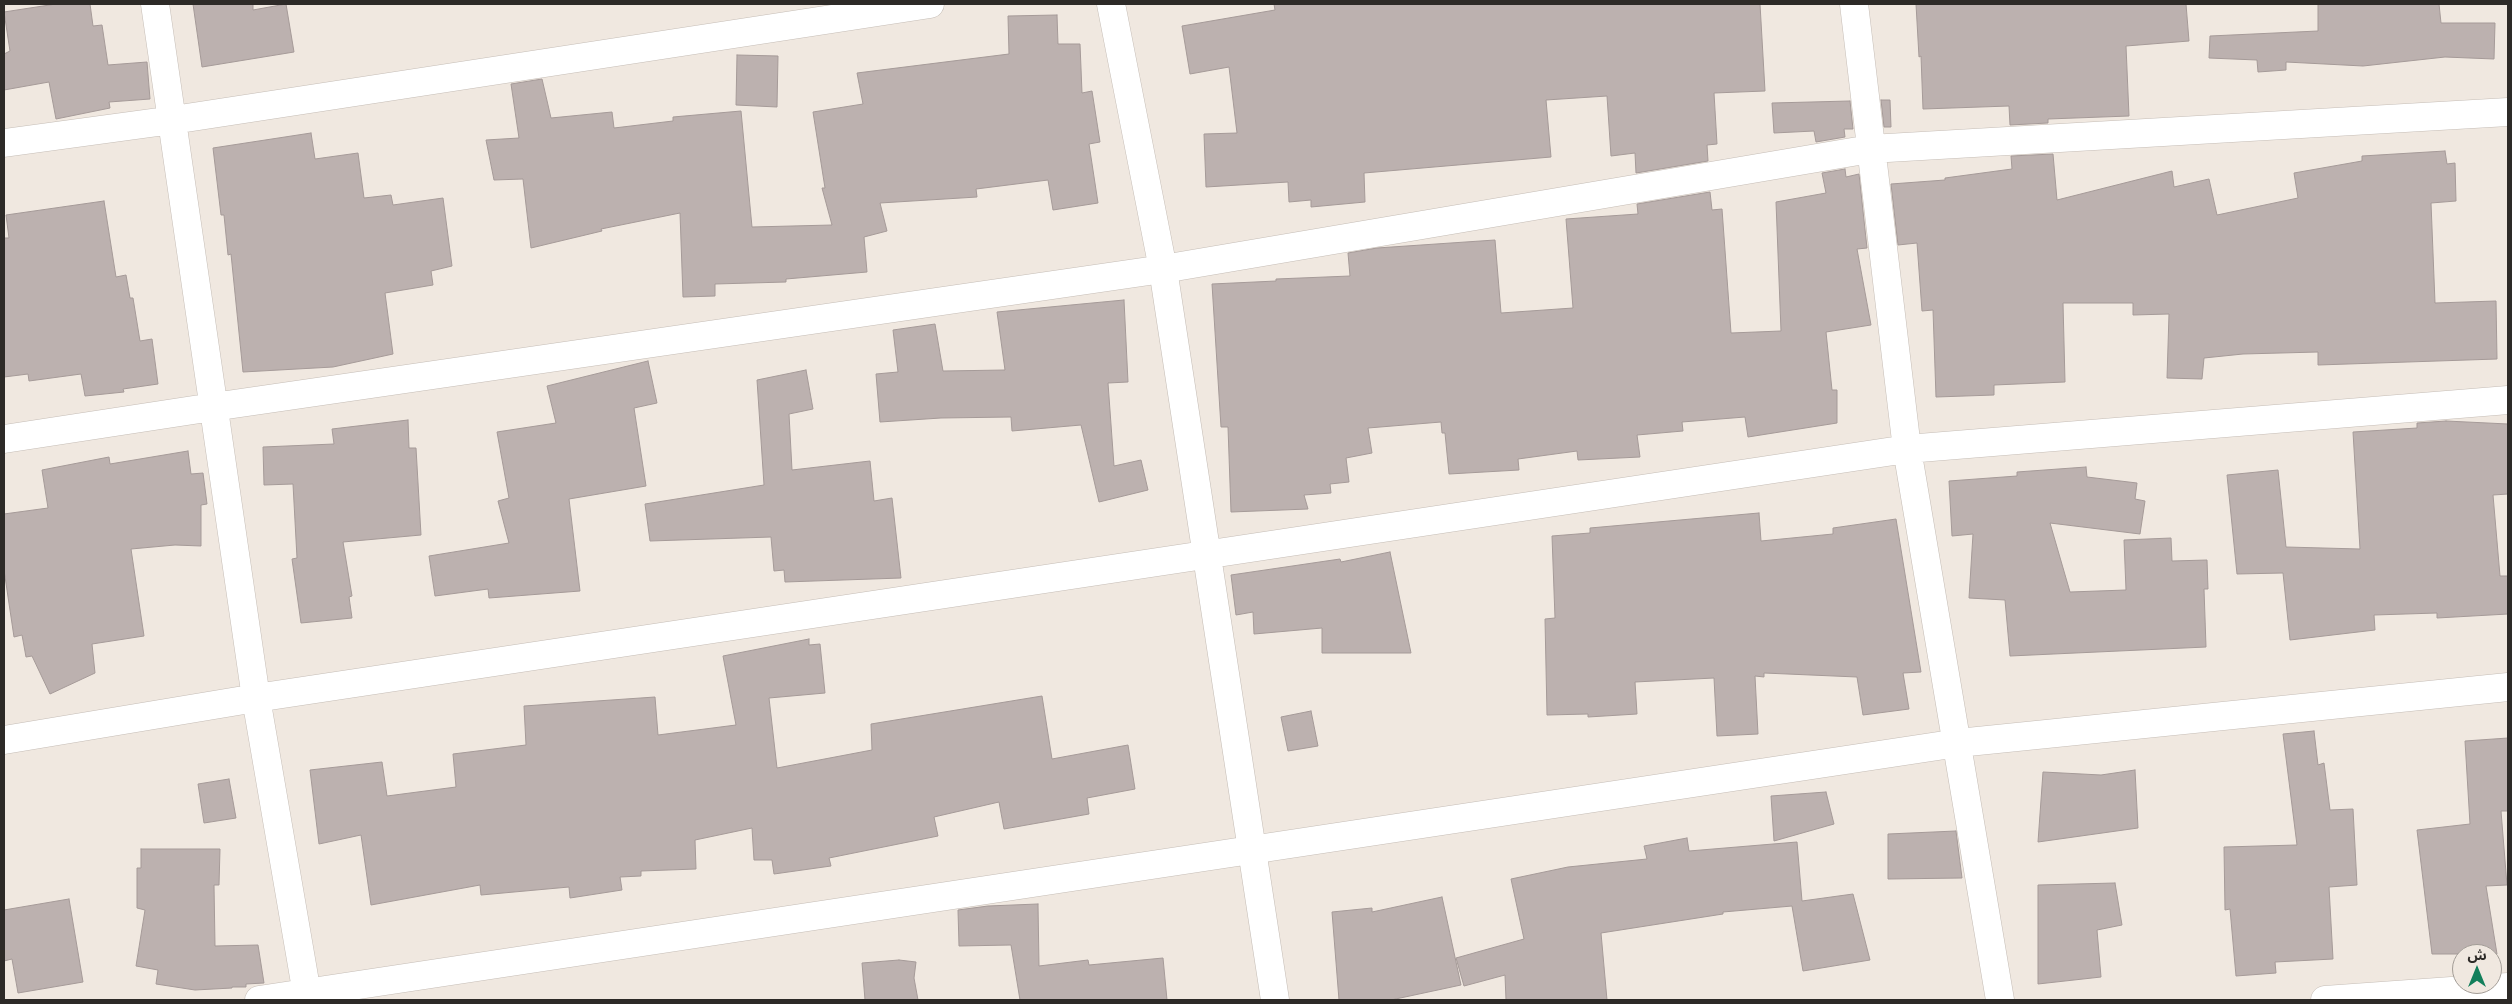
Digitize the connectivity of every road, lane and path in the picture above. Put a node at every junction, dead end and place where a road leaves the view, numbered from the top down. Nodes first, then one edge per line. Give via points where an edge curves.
1 (155, 4) edge
2 (930, 4) edge
3 (1111, 4) edge
4 (1854, 4) edge
5 (2508, 112) edge
6 (173, 120) junction
7 (4, 143) edge
8 (1870, 149) junction
9 (1163, 269) junction
10 (2508, 400) edge
11 (213, 407) junction
12 (4, 439) edge
13 (1908, 450) junction
14 (1207, 556) junction
15 (2508, 687) edge
16 (256, 698) junction
17 (4, 740) edge
18 (1958, 743) junction
19 (1253, 848) junction
20 (2508, 987) edge
21 (307, 997) edge
22 (259, 1000) edge
23 (1275, 1000) edge
24 (2000, 1000) edge
25 (2324, 1000) edge

1 - 6 street
2 - 6 street
3 - 9 street
4 - 8 street
5 - 8 street
6 - 7 street
6 - 11 street
8 - 9 street
8 - 13 street
9 - 11 street
9 - 14 street
10 - 13 street
11 - 12 street
11 - 16 street
13 - 14 street
13 - 18 street
14 - 16 street
14 - 19 street
15 - 18 street
16 - 17 street
16 - 21 street
18 - 19 street
18 - 24 street
19 - 21 street
19 - 23 street
20 - 25 street
21 - 22 street

